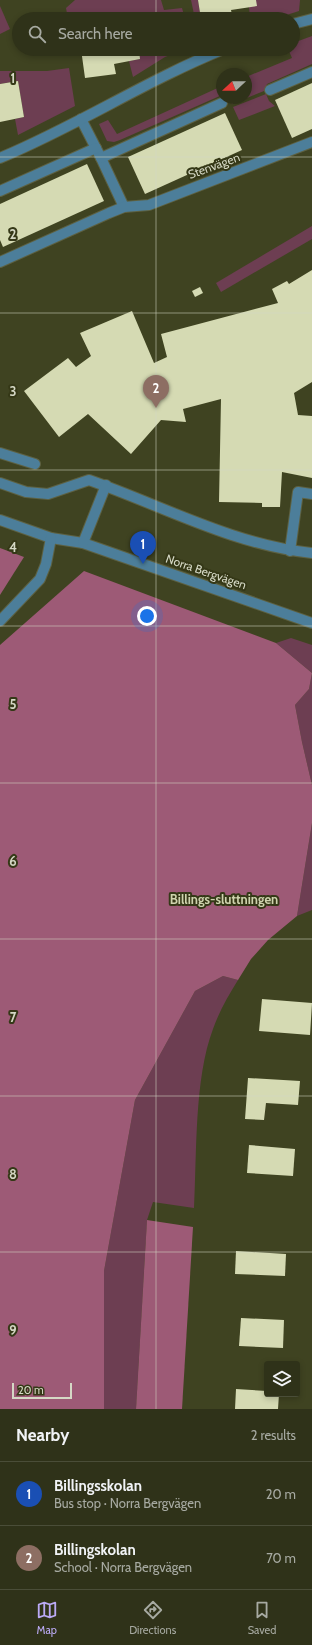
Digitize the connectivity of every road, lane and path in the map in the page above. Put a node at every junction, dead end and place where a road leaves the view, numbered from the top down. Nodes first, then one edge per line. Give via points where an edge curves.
1 (312, 19) edge
2 (300, 22) edge
3 (207, 56) edge
4 (312, 72) edge
5 (270, 90) dead end
6 (220, 104) edge
7 (80, 120) junction
8 (312, 142) edge
9 (96, 148) junction
10 (0, 158) edge
11 (101, 158) junction
12 (0, 191) edge
13 (124, 207) junction
14 (0, 262) edge
15 (0, 453) edge
16 (35, 464) dead end
17 (0, 484) edge
18 (106, 485) junction
19 (312, 494) edge
20 (0, 520) edge
21 (51, 538) junction
22 (83, 543) junction
23 (290, 551) junction
24 (312, 553) edge
25 (0, 621) edge
26 (312, 623) edge

1 - 2 street
3 - 7 street via 174,70
4 - 5 street
6 - 11 street
7 - 9 street
7 - 10 street
8 - 13 street, Stenvägen via 149,205
9 - 11 street
9 - 12 street
11 - 13 street
13 - 14 street, Stenvägen
15 - 16 street
17 - 18 street via 26,492 48,494 90,480
18 - 22 street
18 - 23 street via 194,521
19 - 23 street via 298,492
20 - 21 street, Norra Bergvägen
21 - 22 street, Norra Bergvägen
21 - 25 street via 40,579
22 - 26 street, Norra Bergvägen
23 - 24 street

